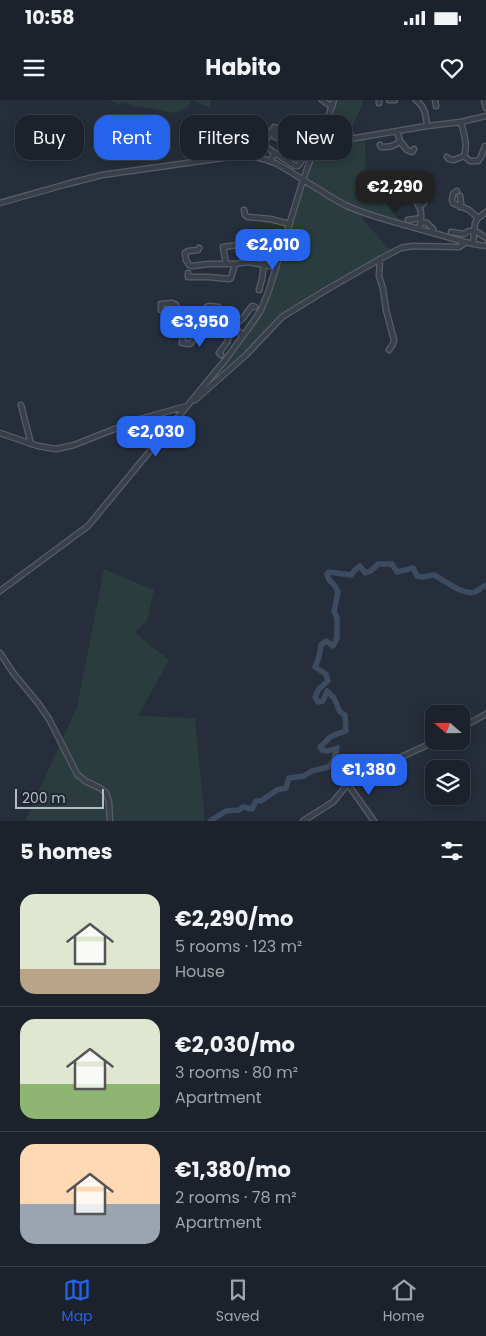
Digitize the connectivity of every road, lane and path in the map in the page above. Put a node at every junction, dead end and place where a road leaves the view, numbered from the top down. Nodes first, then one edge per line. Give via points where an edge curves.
1 (322, 100) edge
2 (334, 100) edge
3 (389, 100) edge
4 (395, 100) edge
5 (416, 100) edge
6 (484, 100) edge
7 (332, 107) junction
8 (486, 108) edge
9 (329, 115) edge
10 (486, 116) edge
11 (461, 122) junction
12 (428, 126) junction
13 (397, 131) junction
14 (352, 139) edge
15 (400, 141) junction
16 (380, 144) dead end
17 (414, 149) dead end
18 (485, 149) edge
19 (478, 151) dead end
20 (275, 153) junction
21 (464, 156) junction
22 (447, 157) dead end
23 (310, 160) edge
24 (270, 161) junction
25 (385, 178) dead end
26 (303, 180) junction
27 (419, 184) dead end
28 (454, 191) dead end
29 (459, 198) dead end
30 (0, 203) edge
31 (419, 207) junction
32 (460, 207) junction
33 (244, 210) dead end
34 (486, 212) edge
35 (478, 218) junction
36 (408, 220) dead end
37 (421, 220) junction
38 (290, 224) junction
39 (419, 229) junction
40 (433, 229) dead end
41 (474, 231) junction
42 (450, 232) dead end
43 (486, 238) edge
44 (465, 243) junction
45 (473, 244) junction
46 (486, 246) edge
47 (271, 247) dead end
48 (198, 251) dead end
49 (239, 254) dead end
50 (380, 258) junction
51 (226, 264) junction
52 (234, 264) junction
53 (264, 264) junction
54 (276, 267) junction
55 (188, 274) dead end
56 (259, 290) dead end
57 (255, 307) dead end
58 (161, 310) dead end
59 (217, 311) dead end
60 (172, 322) dead end
61 (205, 322) junction
62 (178, 323) junction
63 (233, 328) junction
64 (187, 331) dead end
65 (243, 335) junction
66 (389, 350) dead end
67 (221, 355) dead end
68 (21, 405) dead end
69 (188, 406) junction
70 (0, 433) edge
71 (31, 444) junction
72 (0, 591) edge
73 (0, 653) edge
74 (486, 714) edge
75 (470, 723) edge
76 (425, 746) edge
77 (348, 783) junction
78 (110, 821) edge
79 (303, 821) edge
80 (374, 821) edge

1 - 7 street
2 - 7 street
3 - 4 street
5 - 12 street via 424,108
6 - 8 street
7 - 9 street
10 - 11 street
11 - 12 street
11 - 21 street via 466,140
12 - 13 street
13 - 14 street
13 - 15 street
15 - 16 street via 391,147 380,147
15 - 17 street via 407,150 412,152
18 - 19 street
18 - 21 street via 478,161 470,161
20 - 20 street via 263,145 274,126 278,129 273,136 290,145 309,149 298,166
20 - 24 street
21 - 22 street via 454,160
23 - 26 street
24 - 26 street
24 - 30 street via 237,156 113,173
25 - 31 street via 394,190 414,199
26 - 38 street
26 - 39 street via 347,205
27 - 31 street via 424,203
28 - 32 street via 453,203
29 - 32 street
31 - 37 street
32 - 35 street
33 - 38 street via 248,217
34 - 35 street
35 - 41 street
36 - 37 street
37 - 39 street
37 - 40 street
38 - 54 street
39 - 44 street
41 - 42 street via 464,234
41 - 43 street
41 - 45 street
44 - 45 street
44 - 50 street via 459,247 409,246
45 - 46 street
47 - 53 street
48 - 51 street via 184,252 189,265
49 - 51 street via 242,248 237,245 223,247
50 - 66 street via 379,276 393,336
50 - 69 street via 282,317 246,355
51 - 52 street
52 - 53 street
52 - 55 street via 230,279 188,277
53 - 54 street
53 - 56 street
54 - 65 street via 261,310
57 - 63 street via 252,306
58 - 62 street via 161,304 176,305
59 - 61 street via 218,307 207,307
60 - 62 street
61 - 62 street
61 - 63 street via 222,322
61 - 64 street via 191,343 182,344 184,331
63 - 65 street
63 - 67 street via 218,353
65 - 69 street
68 - 71 street
69 - 71 street via 140,419 74,445 50,448
69 - 72 street via 88,526
70 - 71 street
73 - 78 street via 49,719 77,774 106,793
74 - 75 street
76 - 77 street
77 - 79 street via 333,802
77 - 80 street

